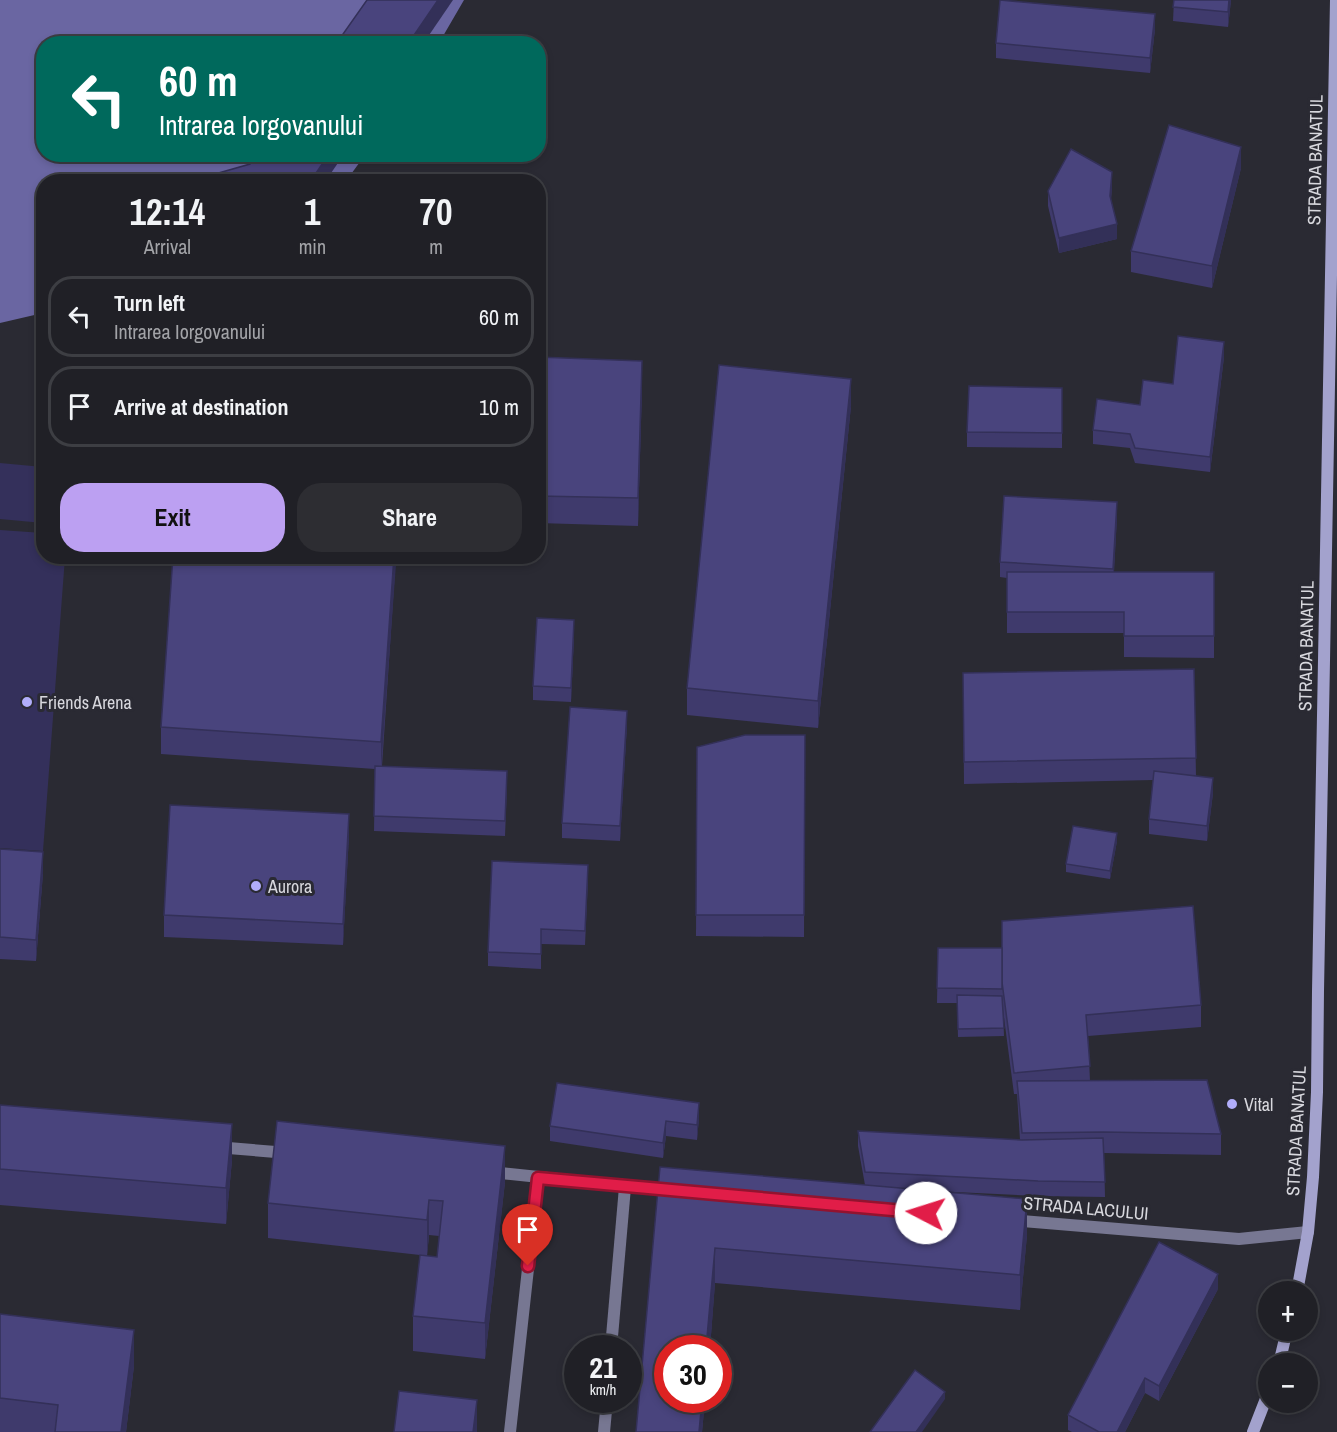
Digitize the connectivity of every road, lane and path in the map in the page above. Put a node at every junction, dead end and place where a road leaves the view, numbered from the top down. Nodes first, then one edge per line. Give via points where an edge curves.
1 (1336, 0) edge
2 (207, 1146) edge
3 (296, 1154) edge
4 (483, 1171) edge
5 (538, 1178) junction
6 (625, 1187) junction
7 (689, 1193) edge
8 (997, 1219) edge
9 (1308, 1232) junction
10 (1298, 1281) edge
11 (612, 1335) edge
12 (606, 1413) edge
13 (1260, 1413) edge
14 (510, 1432) edge
15 (604, 1432) edge
16 (1253, 1432) edge

1 - 9 main road, STRADA BANATUL via 1317,1092
2 - 3 street
4 - 5 street
5 - 6 street
5 - 14 street
6 - 7 street
6 - 11 street
8 - 9 street, STRADA LACULUI via 1239,1239
9 - 10 main road, STRADA BANATUL
12 - 15 street
13 - 16 main road

